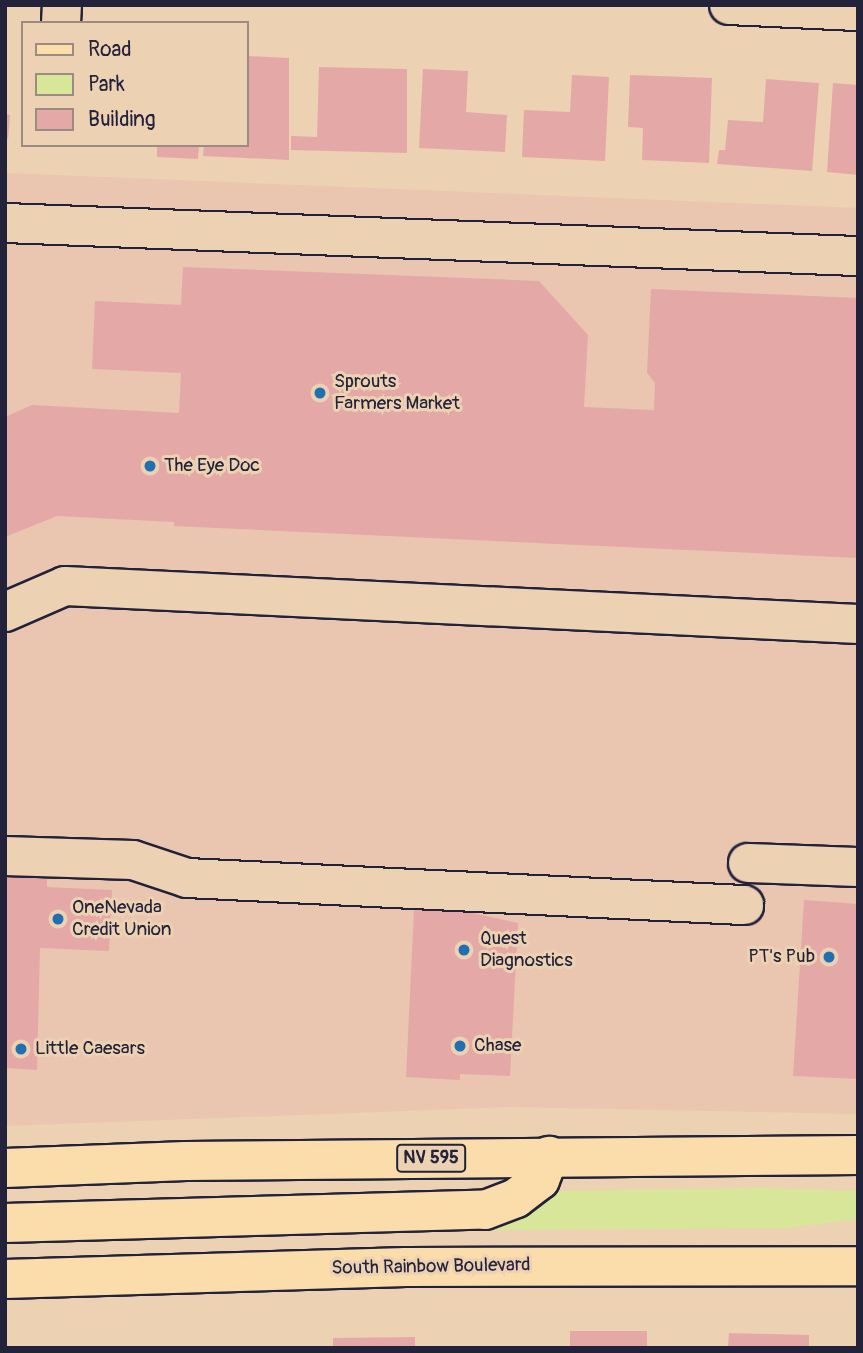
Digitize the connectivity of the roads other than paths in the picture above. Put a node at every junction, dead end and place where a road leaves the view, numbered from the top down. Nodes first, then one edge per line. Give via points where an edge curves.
1 (729, 5) edge
2 (838, 9) edge
3 (5, 223) edge
4 (858, 256) edge
5 (5, 612) edge
6 (858, 624) edge
7 (5, 856) edge
8 (748, 863) dead end
9 (858, 867) edge
10 (744, 905) dead end
11 (858, 1155) edge
12 (549, 1156) junction
13 (5, 1168) edge
14 (5, 1223) edge
15 (858, 1266) edge
16 (5, 1279) edge

1 - 2 street
3 - 4 street
5 - 6 street via 65,586
7 - 10 street via 133,860 187,878
8 - 9 street
11 - 12 main road, NV 595
12 - 13 main road, NV 595
12 - 14 main road via 540,1180 516,1198 485,1210
15 - 16 main road, South Rainbow Boulevard via 406,1266

